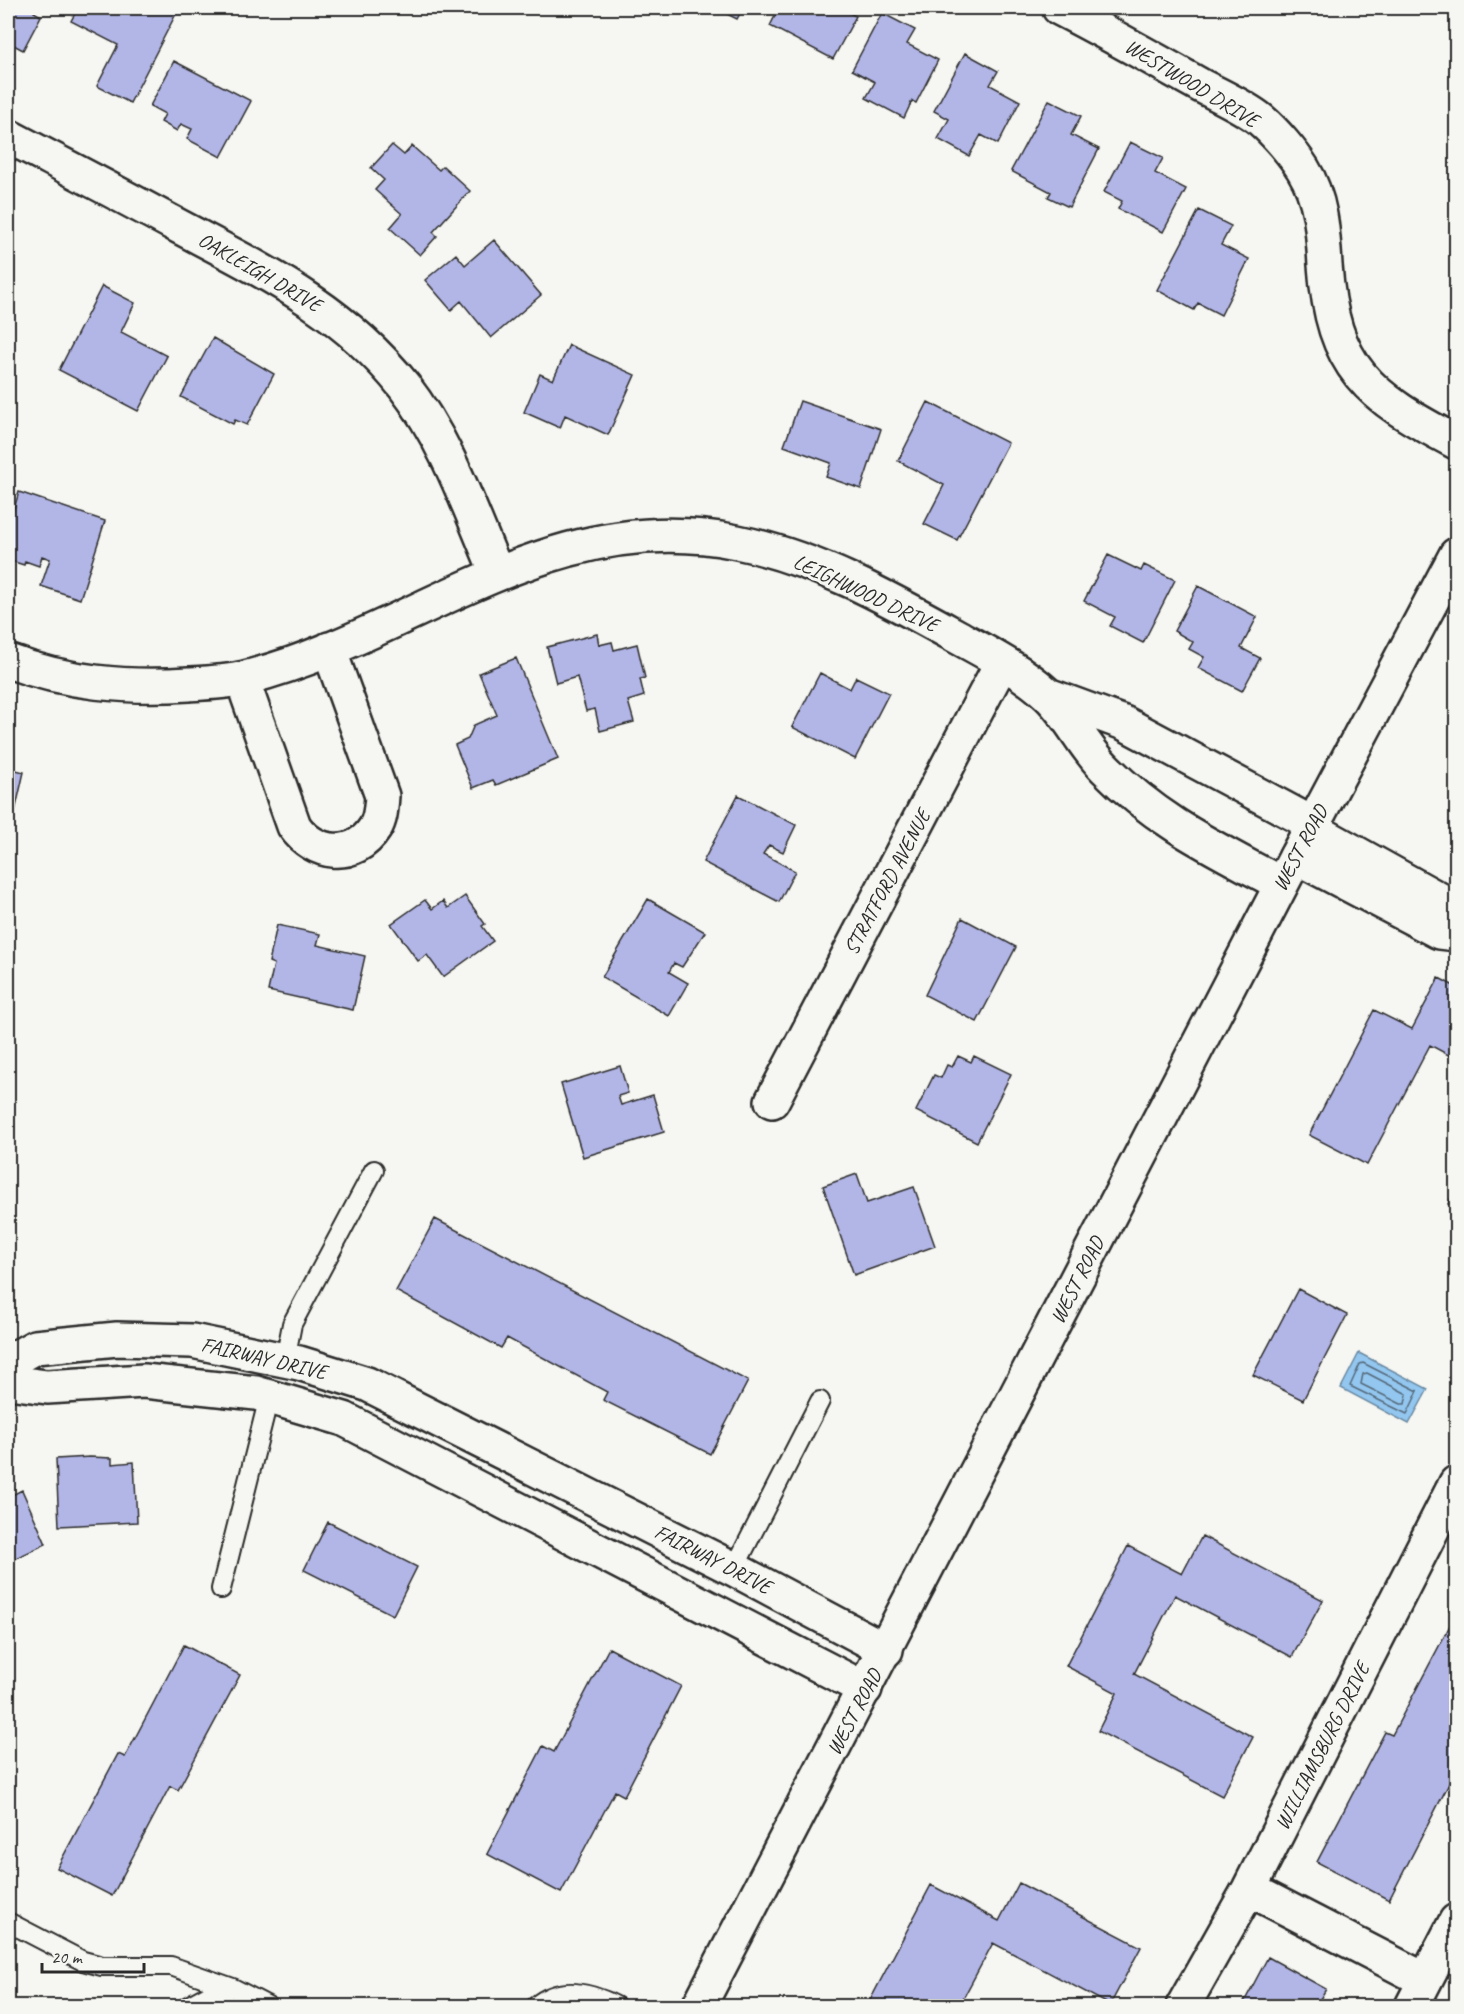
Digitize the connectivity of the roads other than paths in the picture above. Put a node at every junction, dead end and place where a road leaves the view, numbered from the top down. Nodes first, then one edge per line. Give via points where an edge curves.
1 (1059, 8) edge
2 (8, 136) edge
3 (1456, 442) edge
4 (1456, 555) edge
5 (497, 573) junction
6 (329, 649) junction
7 (8, 661) edge
8 (1002, 662) junction
9 (242, 679) junction
10 (1048, 695) junction
11 (1312, 826) junction
12 (1288, 870) junction
13 (1456, 911) edge
14 (1456, 934) edge
15 (772, 1101) dead end
16 (374, 1170) dead end
17 (285, 1360) junction
18 (8, 1362) edge
19 (8, 1382) edge
20 (268, 1397) junction
21 (820, 1401) dead end
22 (508, 1454) junction
23 (1456, 1483) edge
24 (489, 1492) junction
25 (734, 1569) junction
26 (221, 1589) dead end
27 (886, 1650) junction
28 (865, 1689) junction
29 (1250, 1889) junction
30 (1456, 1921) edge
31 (8, 1922) edge
32 (233, 1988) junction
33 (1419, 1993) edge
34 (188, 2007) edge
35 (267, 2007) edge
36 (536, 2007) edge
37 (616, 2007) edge
38 (699, 2007) edge
39 (1183, 2007) edge

1 - 3 street, WESTWOOD DRIVE via 1261,120 1302,168 1317,199 1334,322 1358,375 1384,400
2 - 5 street, OAKLEIGH DRIVE via 307,296 369,347 424,416
4 - 11 street, WEST ROAD
5 - 6 street, LEIGHWOOD DRIVE
5 - 8 street, LEIGHWOOD DRIVE via 549,554 611,539 674,536 734,542 783,553 851,581
6 - 9 street, LEIGHWOOD DRIVE
6 - 9 street via 382,796 375,827 350,848 318,848 304,840 294,826
7 - 9 street, LEIGHWOOD DRIVE via 88,683 130,687
8 - 10 street, LEIGHWOOD DRIVE
8 - 15 street, STRATFORD AVENUE
10 - 11 street, LEIGHWOOD DRIVE via 1124,723
10 - 12 street, LEIGHWOOD DRIVE via 1102,765 1133,795 1198,842
11 - 12 street, WEST ROAD
11 - 13 street, LEIGHWOOD DRIVE
12 - 14 street, LEIGHWOOD DRIVE via 1439,932
12 - 27 street, WEST ROAD
16 - 17 lane via 292,1324
17 - 18 street, FAIRWAY DRIVE via 192,1341 117,1339 35,1347
17 - 22 street, FAIRWAY DRIVE via 367,1384
19 - 20 street, FAIRWAY DRIVE via 47,1387 144,1381
20 - 24 street, FAIRWAY DRIVE via 344,1419
20 - 26 lane
21 - 25 lane
22 - 24 street
22 - 25 street, FAIRWAY DRIVE
23 - 29 street, WILLIAMSBURG DRIVE
24 - 28 street, FAIRWAY DRIVE
25 - 27 street, FAIRWAY DRIVE
27 - 28 street, WEST ROAD
28 - 38 street, WEST ROAD
29 - 33 street
29 - 39 street, WILLIAMSBURG DRIVE
30 - 33 street
31 - 32 lane via 83,1961 102,1966 171,1966
32 - 34 lane via 210,1994
32 - 35 lane
36 - 37 lane via 550,1996 577,1992 601,1998

